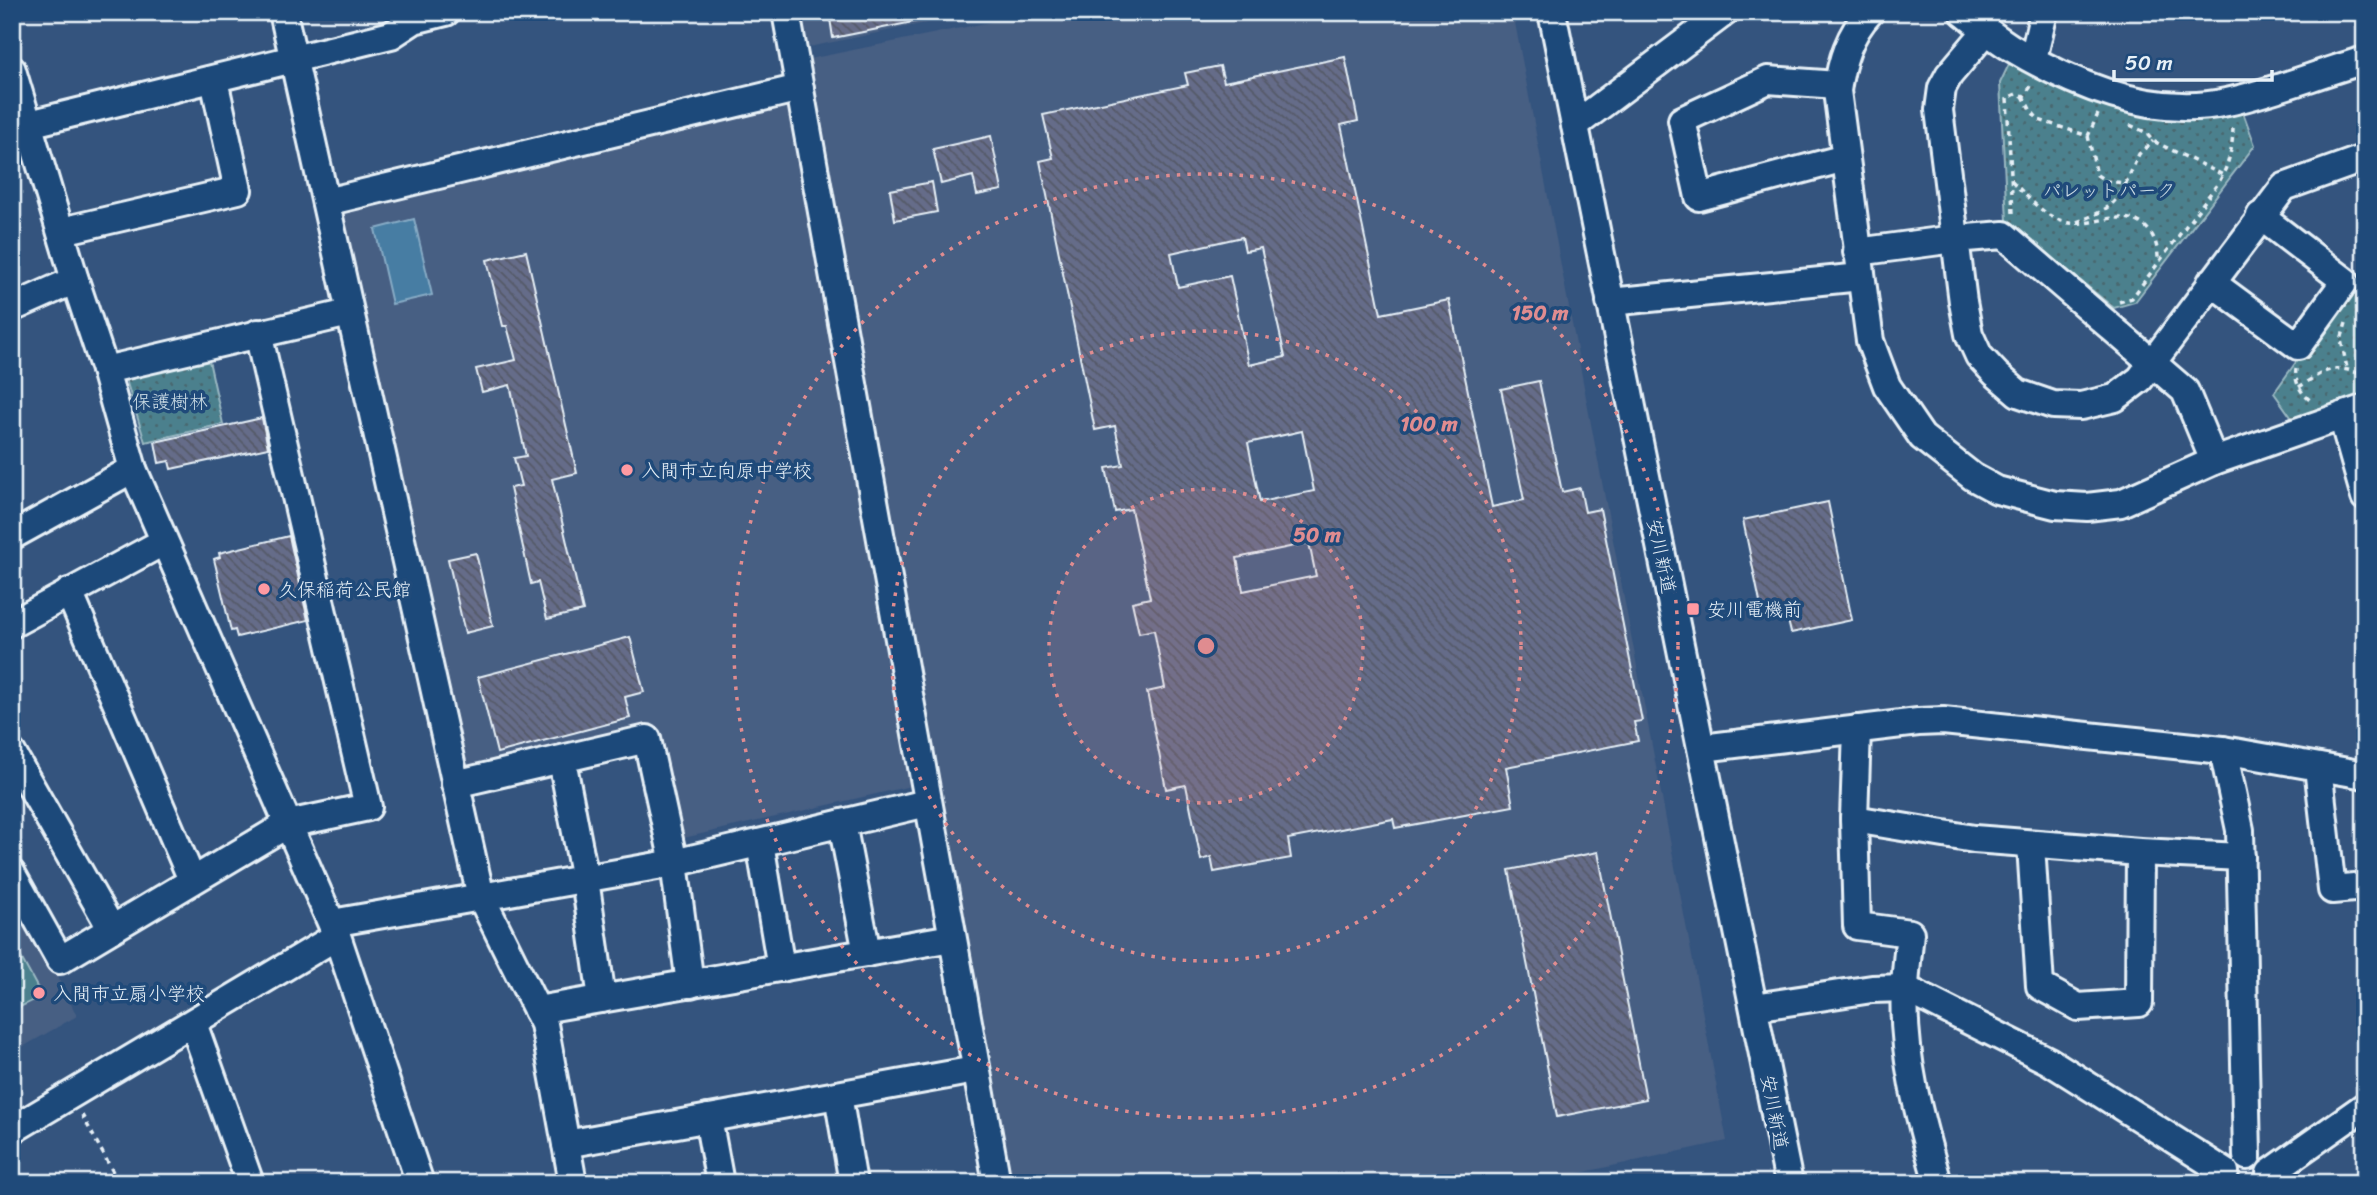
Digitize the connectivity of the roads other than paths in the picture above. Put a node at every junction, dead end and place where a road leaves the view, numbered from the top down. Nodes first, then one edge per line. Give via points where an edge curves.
1 (284, 12) edge
2 (446, 12) edge
3 (786, 12) edge
4 (1552, 12) edge
5 (1725, 12) edge
6 (1870, 12) edge
7 (1963, 12) edge
8 (2044, 12) edge
9 (1987, 30) junction
10 (294, 59) junction
11 (2365, 60) edge
12 (2039, 62) junction
13 (12, 70) edge
14 (214, 80) junction
15 (1838, 85) junction
16 (800, 88) junction
17 (1574, 125) junction
18 (21, 128) edge
19 (1845, 158) junction
20 (2365, 158) edge
21 (326, 202) junction
22 (2260, 216) junction
23 (62, 232) junction
24 (1955, 239) junction
25 (1859, 265) junction
26 (75, 280) junction
27 (2211, 282) junction
28 (1610, 302) junction
29 (12, 308) edge
30 (349, 313) junction
31 (258, 333) junction
32 (2152, 363) junction
33 (105, 370) junction
34 (2353, 412) edge
35 (2214, 461) junction
36 (132, 469) junction
37 (2365, 497) edge
38 (12, 536) edge
39 (163, 542) junction
40 (69, 592) junction
41 (12, 624) edge
42 (1857, 729) junction
43 (1702, 748) junction
44 (2223, 750) junction
45 (12, 753) edge
46 (562, 760) junction
47 (2318, 767) junction
48 (2365, 775) edge
49 (455, 784) junction
50 (928, 803) junction
51 (1854, 818) junction
52 (842, 823) junction
53 (288, 824) junction
54 (760, 842) junction
55 (2031, 845) junction
56 (2140, 852) junction
57 (2241, 857) junction
58 (674, 863) junction
59 (12, 874) edge
60 (585, 879) junction
61 (192, 880) junction
62 (2365, 887) edge
63 (481, 897) junction
64 (111, 928) junction
65 (334, 930) junction
66 (952, 938) junction
67 (867, 953) junction
68 (781, 968) junction
69 (690, 984) junction
70 (1904, 988) junction
71 (602, 999) junction
72 (1754, 1007) junction
73 (537, 1010) junction
74 (193, 1023) junction
75 (975, 1070) junction
76 (838, 1095) junction
77 (2365, 1106) edge
78 (708, 1118) junction
79 (12, 1129) edge
80 (566, 1144) junction
81 (2247, 1156) junction
82 (2225, 1178) edge
83 (2270, 1178) edge
84 (250, 1183) edge
85 (420, 1183) edge
86 (573, 1183) edge
87 (720, 1183) edge
88 (853, 1183) edge
89 (997, 1183) edge
90 (1790, 1183) edge
91 (1938, 1183) edge

1 - 10 street
2 - 10 street via 414,20 391,35
3 - 16 street
4 - 17 street, 安川新道
5 - 17 street
6 - 15 street via 1849,44
7 - 9 street
8 - 12 street
9 - 12 street
9 - 24 street via 1942,88 1939,110
10 - 14 street
10 - 21 street
11 - 12 street via 2229,102 2199,105 2100,103
13 - 18 street
14 - 18 street
14 - 23 street via 238,190
15 - 19 street
15 - 19 street via 1768,80 1682,120 1699,197
16 - 21 street
16 - 50 street
17 - 28 street, 安川新道
18 - 23 street
19 - 25 street
20 - 22 street via 2284,187
21 - 30 street
22 - 27 street
22 - 27 street via 2345,281 2298,346
23 - 26 street
24 - 25 street
24 - 32 street via 2004,235
24 - 32 street via 1969,334 1979,356 2018,393 2053,405 2081,406 2115,398
25 - 28 street
25 - 35 street via 1870,341 1887,386 1922,437 1973,477 1997,490 2055,505 2087,507 2121,503
26 - 29 street
26 - 33 street
27 - 32 street
28 - 43 street, 安川新道
30 - 31 street
30 - 49 street
31 - 33 street
31 - 53 street via 368,807
32 - 35 street via 2185,391
33 - 36 street
34 - 35 street
34 - 37 street
36 - 38 street
36 - 39 street
39 - 40 street
39 - 53 street
40 - 41 street
40 - 61 street
42 - 43 street
42 - 44 street via 1943,721
42 - 51 street
43 - 72 street, 安川新道
44 - 47 street
44 - 57 street
45 - 64 street
46 - 49 street
46 - 58 street via 647,739
46 - 60 street
47 - 48 street
47 - 62 street via 2332,890
49 - 63 street
50 - 52 street
50 - 66 street
51 - 55 street
51 - 70 street via 1857,926 1910,933
52 - 54 street
52 - 67 street
53 - 61 street
53 - 65 street
54 - 58 street
54 - 68 street
55 - 56 street
55 - 56 street via 2040,986 2078,1007 2139,1003
56 - 57 street
57 - 81 street
58 - 60 street
58 - 69 street
59 - 64 street via 60,960
60 - 63 street
60 - 71 street
61 - 64 street
63 - 65 street
63 - 73 street
65 - 74 street
65 - 85 street
66 - 67 street
66 - 75 street
67 - 68 street
68 - 69 street
69 - 71 street
70 - 72 street
70 - 82 street via 2049,1061
70 - 91 street via 1912,1080
71 - 73 street
72 - 90 street, 安川新道
73 - 80 street via 544,1024
74 - 79 street
74 - 84 street
75 - 76 street
75 - 89 street
76 - 78 street
76 - 88 street
77 - 83 street
78 - 80 street
78 - 87 street
80 - 86 street
81 - 82 street via 2233,1160
81 - 83 street via 2262,1160

